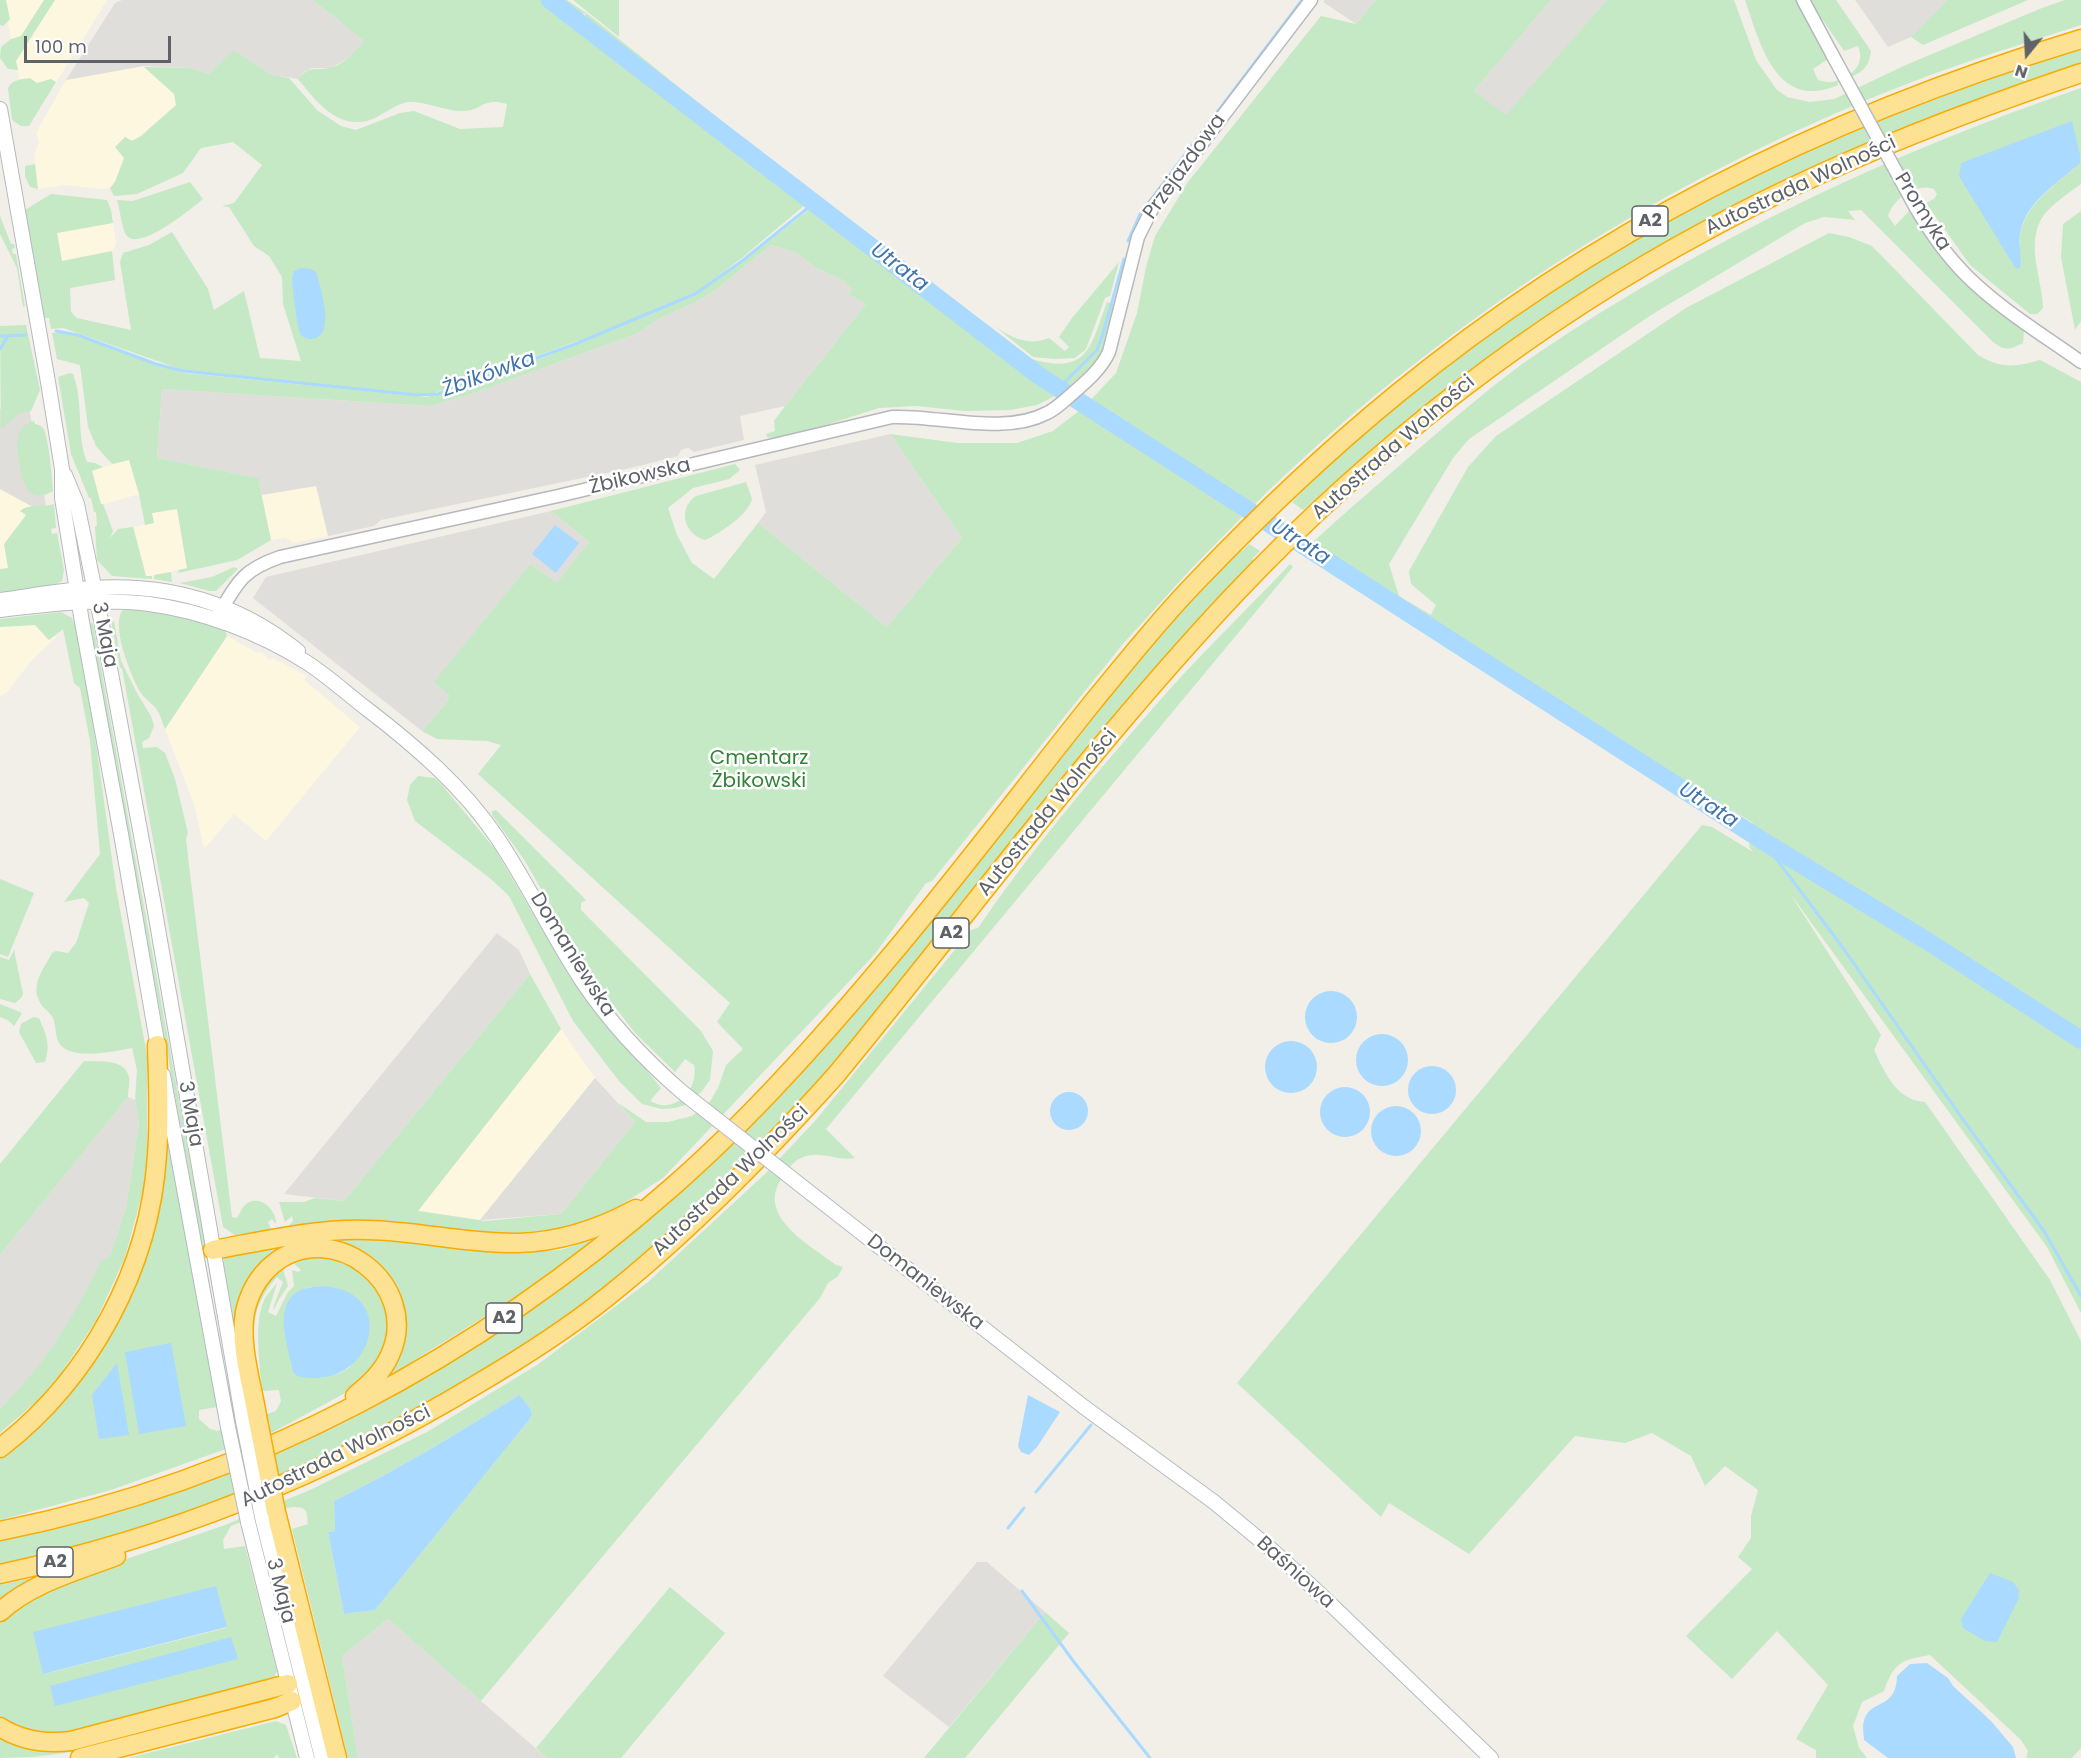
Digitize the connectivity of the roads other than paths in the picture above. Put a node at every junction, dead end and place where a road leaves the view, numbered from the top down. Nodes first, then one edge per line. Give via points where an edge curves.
1 (1311, 0) edge
2 (1803, 0) edge
3 (2081, 39) edge
4 (2081, 73) edge
5 (0, 114) edge
6 (2, 137) edge
7 (5, 161) edge
8 (2081, 362) edge
9 (1083, 385) joint
10 (62, 469) junction
11 (94, 588) junction
12 (79, 596) junction
13 (0, 600) edge
14 (98, 603) junction
15 (224, 606) junction
16 (0, 610) edge
17 (216, 620) junction
18 (306, 662) junction
19 (157, 1045) junction
20 (672, 1188) junction
21 (213, 1250) junction
22 (200, 1275) junction
23 (1084, 1407) joint
24 (250, 1419) junction
25 (321, 1424) junction
26 (0, 1448) edge
27 (269, 1514) junction
28 (194, 1521) junction
29 (0, 1531) edge
30 (0, 1574) edge
31 (0, 1612) edge
32 (295, 1691) junction
33 (0, 1727) edge
34 (80, 1758) edge
35 (307, 1758) edge
36 (322, 1758) edge
37 (337, 1758) edge
38 (1491, 1758) edge

1 - 9 street, Przejazdowa via 1148,214 1138,237 1109,352
2 - 8 street, Promyka, bridge via 1930,231 1966,275
3 - 20 highway, Autostrada Wolności / A2 via 1855,118 1758,163 1651,220 1532,294 1359,426 1192,585 895,951 802,1058
4 - 28 highway, Autostrada Wolności / A2 via 1968,112 1788,189 1602,291 1460,390 1306,524 1212,619 1139,701 836,1076 743,1175 676,1237 578,1319 422,1417 280,1486
5 - 6 main road, 3 Maja
6 - 7 main road, 3 Maja
7 - 10 main road, 3 Maja
9 - 15 street, Żbikowska via 1048,413 1011,423 892,417 558,496 280,556 249,570
10 - 11 main road, 3 Maja via 77,504
10 - 12 main road, 3 Maja via 62,498
11 - 12 main road, Domaniewska
11 - 14 main road, 3 Maja
11 - 15 main road, Domaniewska via 156,590
12 - 13 main road
12 - 14 main road, Domaniewska
12 - 16 main road
12 - 19 main road, 3 Maja
14 - 17 main road, Domaniewska via 171,607
14 - 21 main road, 3 Maja
15 - 17 street, Żbikowska
15 - 18 main road, Domaniewska via 281,637
17 - 18 main road, Domaniewska
18 - 23 main road, Domaniewska, bridge via 425,756 478,814 521,875 581,979 652,1065
19 - 22 main road, 3 Maja
19 - 26 highway via 156,1172 145,1228 131,1270 114,1310 88,1354 54,1398
20 - 21 highway via 597,1227 564,1237 520,1243 348,1230
20 - 25 highway, Autostrada Wolności / A2 via 518,1309 423,1368
21 - 22 main road
21 - 24 main road, 3 Maja
22 - 32 main road, 3 Maja, bridge via 248,1522
23 - 38 main road, Baśniowa via 1214,1502 1272,1550
24 - 25 highway via 244,1330 250,1296 262,1275 283,1257 300,1250 326,1248 354,1257 373,1271 389,1293 396,1328 390,1355 375,1380
24 - 27 highway, bridge
25 - 29 highway, Autostrada Wolności / A2 via 207,1472 129,1499
27 - 32 main road, 3 Maja
27 - 37 highway
28 - 30 highway, Autostrada Wolności / A2
28 - 31 highway via 19,1596
32 - 33 highway via 71,1741 39,1742
32 - 34 highway via 275,1708
32 - 35 main road, 3 Maja
32 - 36 main road, 3 Maja

